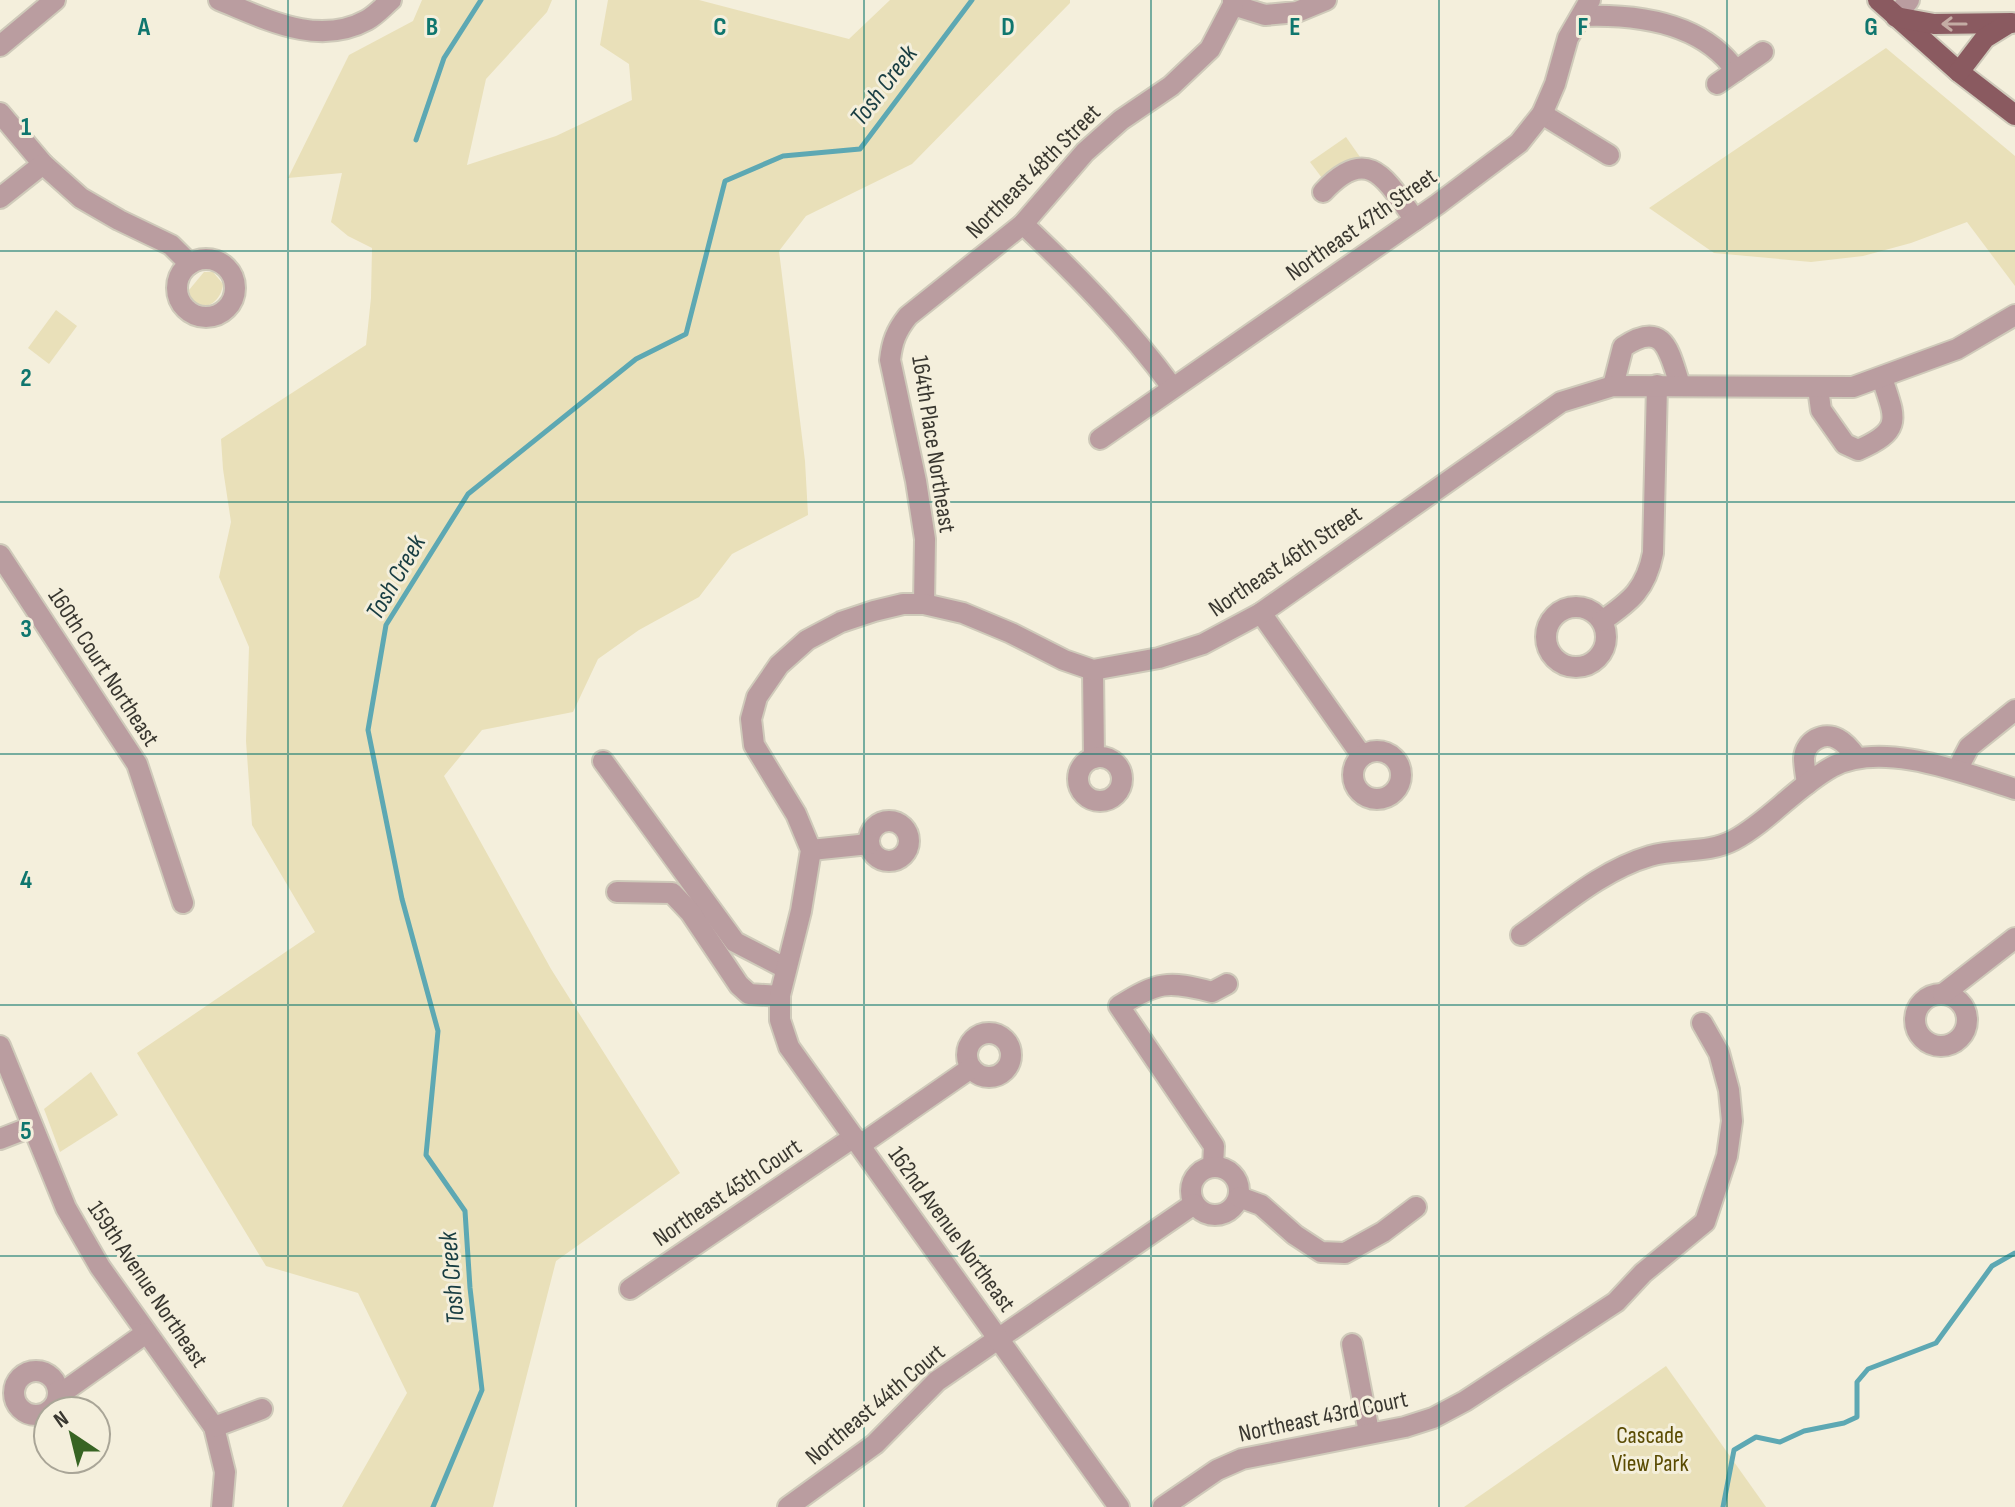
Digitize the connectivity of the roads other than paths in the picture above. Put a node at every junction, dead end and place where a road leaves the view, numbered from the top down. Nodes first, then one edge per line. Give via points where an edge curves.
1 (55, 0) edge
2 (219, 0) edge
3 (391, 0) edge
4 (1326, 0) edge
5 (1878, 0) edge
6 (1909, 0) edge
7 (1233, 3) edge
8 (1586, 8) edge
9 (1896, 17) junction
10 (2014, 23) edge
11 (0, 46) edge
12 (1763, 52) dead end
13 (1736, 71) junction
14 (1959, 72) junction
15 (1717, 84) dead end
16 (0, 113) edge
17 (1542, 114) junction
18 (2015, 115) edge
19 (1609, 155) dead end
20 (43, 164) junction
21 (1323, 192) dead end
22 (0, 198) edge
23 (1415, 220) junction
24 (1023, 224) junction
25 (190, 264) dead end
26 (2015, 315) edge
27 (893, 340) joint
28 (1882, 378) junction
29 (1657, 385) junction
30 (1680, 385) junction
31 (1613, 386) junction
32 (1172, 387) junction
33 (1818, 388) junction
34 (1100, 439) dead end
35 (0, 555) edge
36 (924, 604) junction
37 (1261, 613) junction
38 (1602, 621) dead end
39 (1093, 670) junction
40 (2015, 710) edge
41 (1362, 756) dead end
42 (1094, 758) dead end
43 (1857, 758) junction
44 (603, 761) dead end
45 (1957, 770) junction
46 (1807, 784) junction
47 (2015, 789) edge
48 (869, 844) dead end
49 (811, 850) junction
50 (617, 892) dead end
51 (183, 903) dead end
52 (1521, 935) dead end
53 (2015, 938) edge
54 (785, 968) junction
55 (1227, 984) dead end
56 (1943, 994) dead end
57 (780, 996) junction
58 (1702, 1023) dead end
59 (0, 1046) edge
60 (971, 1068) dead end
61 (31, 1127) junction
62 (0, 1139) edge
63 (857, 1141) junction
64 (1213, 1166) junction
65 (1239, 1197) junction
66 (1194, 1204) junction
67 (1416, 1207) dead end
68 (630, 1289) dead end
69 (146, 1333) junction
70 (1000, 1339) junction
71 (1352, 1344) dead end
72 (58, 1391) dead end
73 (262, 1409) dead end
74 (214, 1427) junction
75 (1369, 1432) junction
76 (222, 1507) edge
77 (788, 1507) edge
78 (1119, 1507) edge
79 (1163, 1507) edge

1 - 11 street
2 - 3 street via 305,31 333,32 367,20
4 - 7 street via 1297,12 1265,15
5 - 9 main road
6 - 9 street
7 - 24 street, Northeast 48th Street via 1210,49 1085,152
8 - 13 street via 1687,30 1724,53
8 - 17 street, Northeast 47th Street via 1568,38
10 -> 9 main road via 1934,24
9 - 14 main road
10 - 14 main road via 1993,31
12 - 13 street
13 - 15 street
14 - 18 main road
16 - 20 street
17 - 19 street
17 - 23 street, Northeast 47th Street via 1519,143
20 - 22 street
20 - 25 street via 81,198 171,245
21 - 23 street via 1351,168 1368,168 1386,181
23 - 32 street, Northeast 47th Street
24 - 27 street, Northeast 48th Street via 908,316
24 - 32 street via 1133,335
26 - 28 street, Northeast 46th Street via 1957,349
27 - 36 street, 164th Place Northeast via 890,360 925,539
28 - 33 street, Northeast 46th Street via 1853,387
28 - 33 street via 1894,423 1858,450 1845,444 1821,410
29 - 30 street, Northeast 46th Street
29 - 31 street, Northeast 46th Street
29 - 38 street via 1648,577 1628,604
30 - 31 street via 1668,347 1656,337 1639,336 1623,347
30 - 33 street, Northeast 46th Street
31 - 37 street, Northeast 46th Street via 1561,402
32 - 34 street, Northeast 47th Street
35 - 51 street, 160th Court Northeast via 137,764
36 - 39 street via 963,613
36 - 49 street via 874,611 807,640 779,665 757,697 751,719 754,745
37 - 39 street, Northeast 46th Street via 1203,644
37 - 41 street
39 - 42 street
40 - 45 street via 1969,747
43 - 45 street via 1889,757
43 - 46 street
43 - 46 street via 1838,739 1818,738 1805,753
44 - 54 street via 735,942
45 - 47 street
46 - 52 street via 1734,840 1615,868
48 - 49 street
49 - 54 street
50 - 57 street via 672,893 739,985 749,994
53 - 56 street
54 - 57 street, 162nd Avenue Northeast
55 - 64 street via 1212,992 1182,984 1148,988 1119,1006 1214,1146
57 - 63 street, 162nd Avenue Northeast via 780,1020 789,1047
58 - 75 street, Northeast 43rd Court via 1719,1053 1732,1121 1727,1156 1705,1222 1616,1302 1465,1401 1433,1418
59 - 61 street, 159th Avenue Northeast
60 - 63 street, Northeast 45th Court
61 - 62 street
61 - 69 street, 159th Avenue Northeast via 66,1208
63 - 68 street, Northeast 45th Court
63 - 70 street, 162nd Avenue Northeast
64 - 65 street via 1234,1175
64 - 66 street via 1193,1180
65 - 66 street via 1230,1210 1216,1215
65 - 67 street via 1261,1205 1321,1252 1345,1253
66 - 70 street, Northeast 44th Court
69 - 72 street
69 - 74 street, 159th Avenue Northeast
70 - 77 street, Northeast 44th Court via 937,1381 875,1444
70 - 78 street, 162nd Avenue Northeast
71 - 75 street
73 - 74 street
74 - 76 street, 159th Avenue Northeast via 225,1472
75 - 79 street, Northeast 43rd Court via 1242,1459

